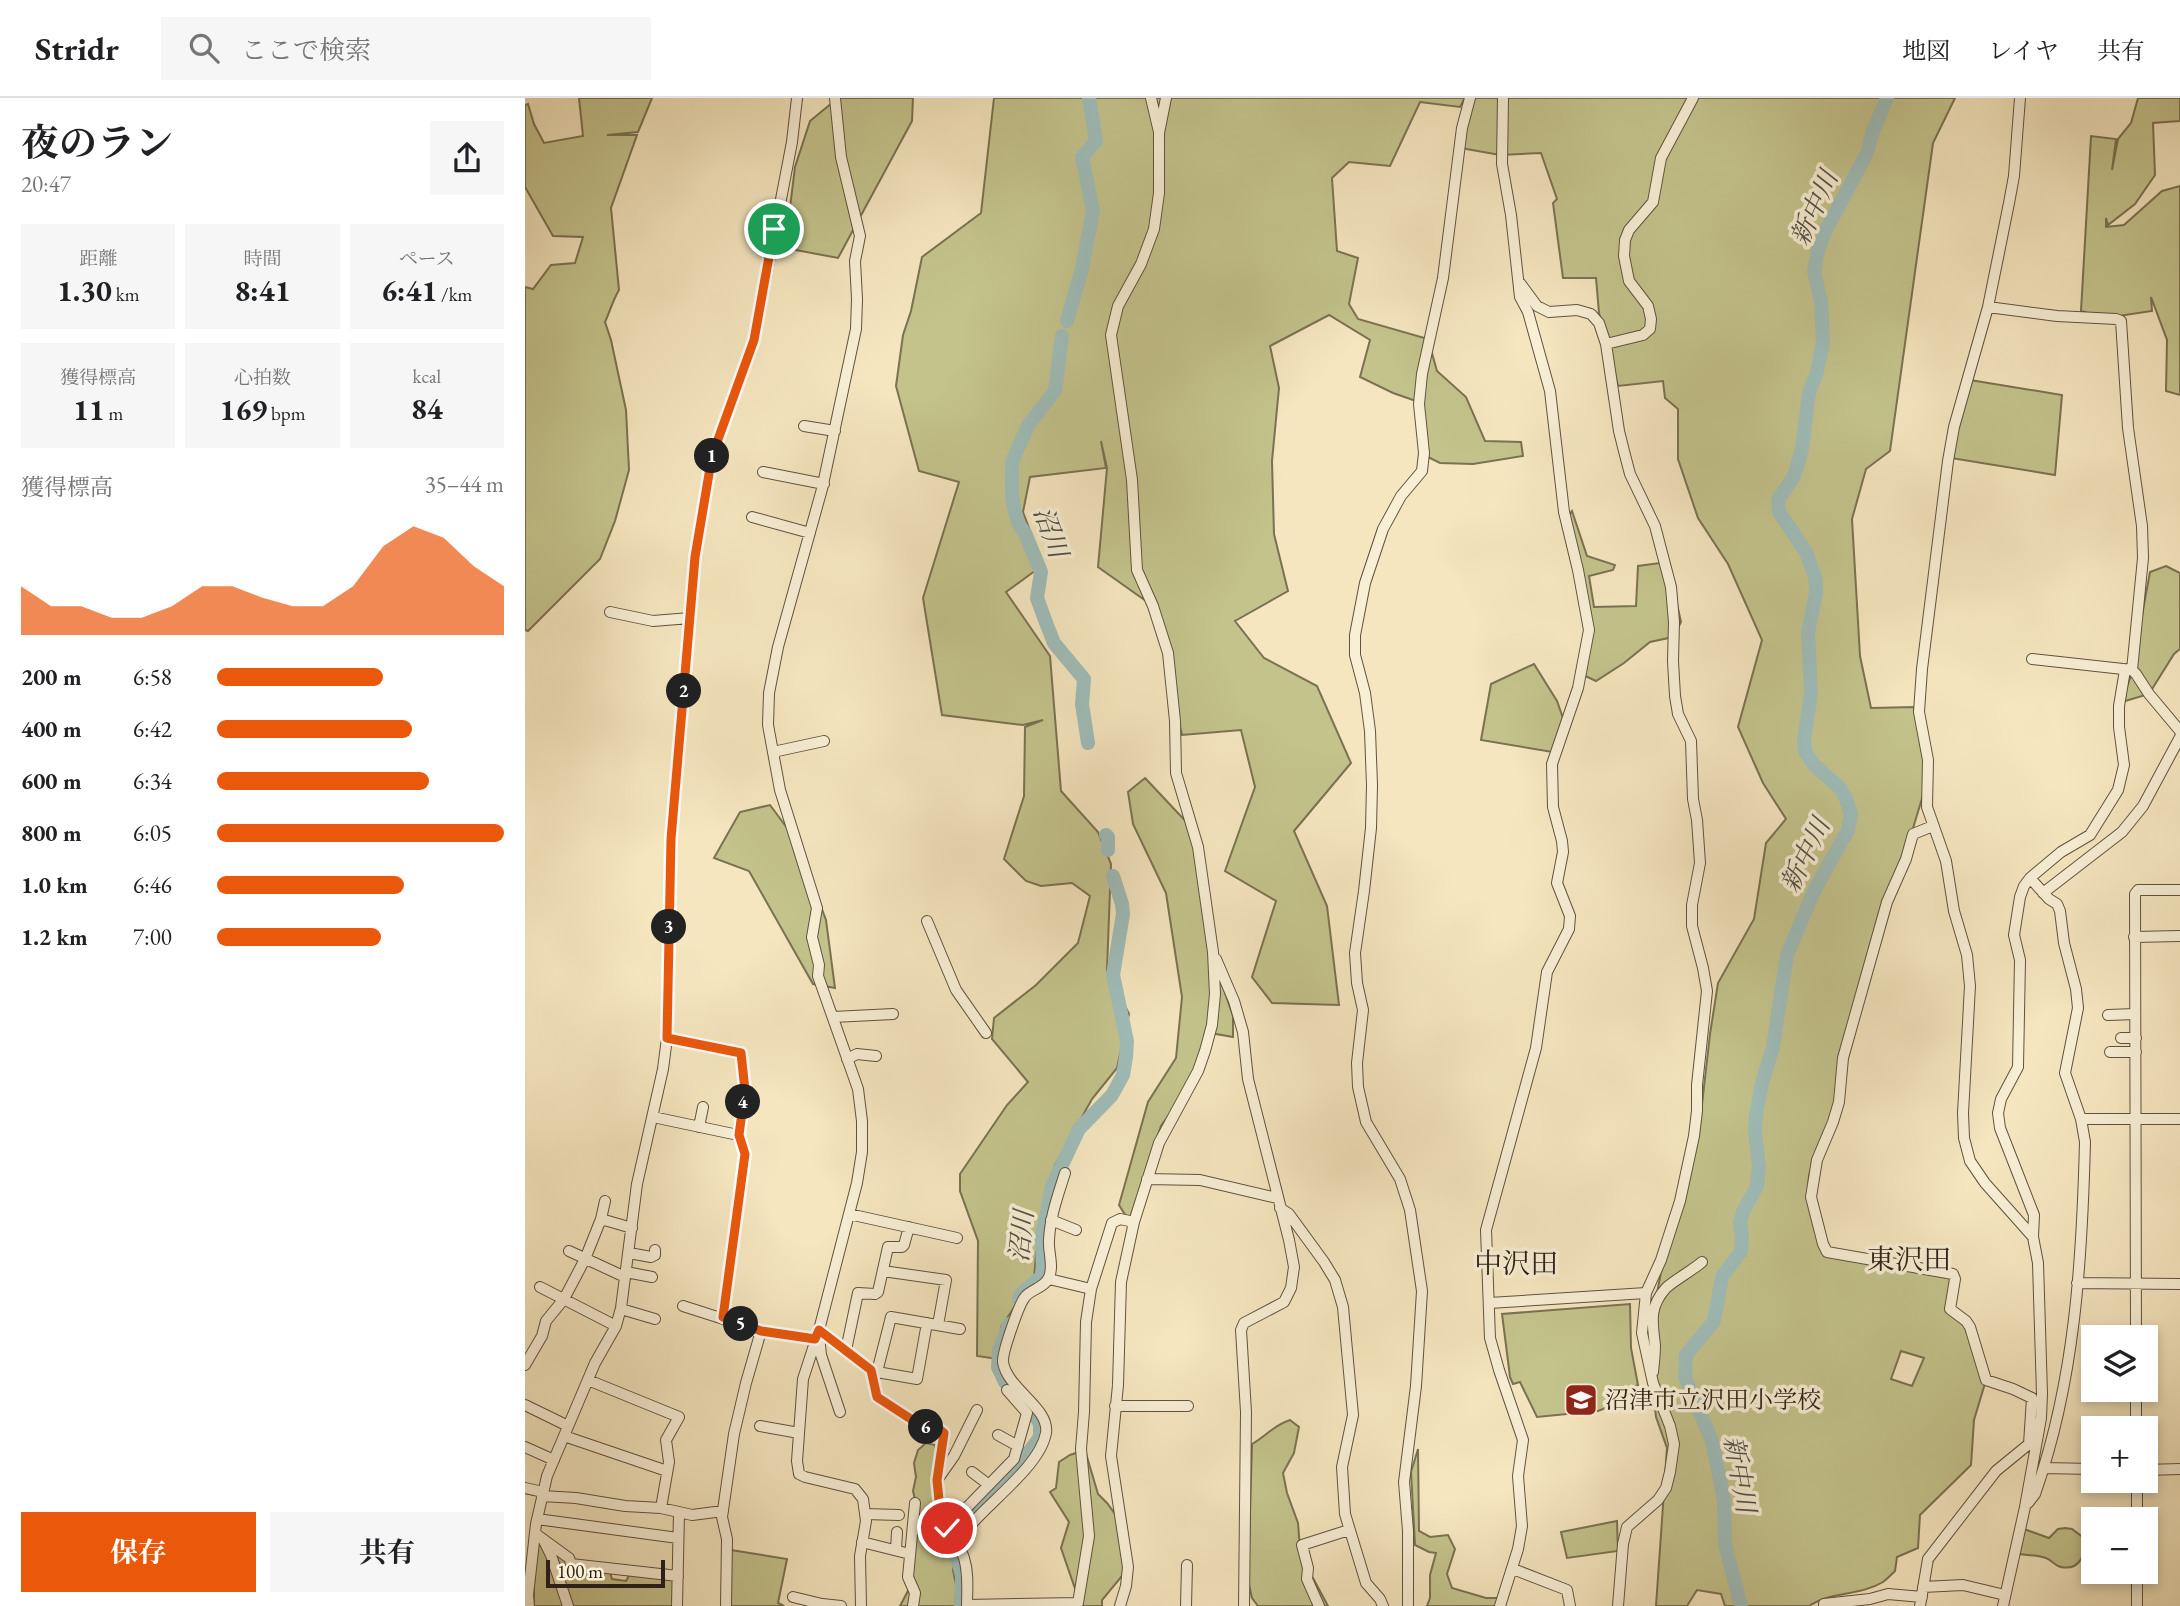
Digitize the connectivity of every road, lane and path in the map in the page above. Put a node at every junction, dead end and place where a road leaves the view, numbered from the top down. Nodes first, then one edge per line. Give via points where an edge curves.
1 (797, 98) edge
2 (835, 98) edge
3 (1151, 98) edge
4 (1166, 98) edge
5 (1470, 98) edge
6 (1503, 98) edge
7 (1693, 98) edge
8 (2020, 98) edge
9 (1159, 133) junction
10 (1520, 283) junction
11 (1988, 307) junction
12 (1606, 344) junction
13 (804, 426) dead end
14 (835, 430) junction
15 (763, 472) dead end
16 (824, 484) junction
17 (752, 517) dead end
18 (810, 533) junction
19 (610, 612) dead end
20 (689, 618) junction
21 (2032, 659) dead end
22 (2129, 670) junction
23 (2180, 731) edge
24 (2180, 737) edge
25 (824, 741) dead end
26 (773, 752) junction
27 (1933, 826) junction
28 (2030, 878) junction
29 (2180, 890) edge
30 (2043, 892) junction
31 (927, 920) dead end
32 (2180, 936) edge
33 (2134, 937) junction
34 (1213, 953) junction
35 (893, 1014) dead end
36 (2108, 1014) dead end
37 (2135, 1014) junction
38 (833, 1017) junction
39 (986, 1033) dead end
40 (667, 1038) junction
41 (2121, 1038) dead end
42 (2136, 1038) junction
43 (2110, 1052) dead end
44 (2136, 1052) junction
45 (876, 1056) dead end
46 (848, 1059) junction
47 (663, 1066) junction
48 (675, 1068) dead end
49 (661, 1080) junction
50 (673, 1082) dead end
51 (703, 1107) dead end
52 (653, 1117) junction
53 (2081, 1119) junction
54 (2137, 1119) junction
55 (2180, 1119) edge
56 (699, 1127) junction
57 (739, 1135) junction
58 (1065, 1173) dead end
59 (1147, 1179) junction
60 (605, 1201) dead end
61 (1278, 1203) junction
62 (849, 1214) junction
63 (601, 1219) junction
64 (1051, 1220) junction
65 (1134, 1222) junction
66 (909, 1227) junction
67 (632, 1228) junction
68 (1076, 1230) dead end
69 (2033, 1237) junction
70 (957, 1238) dead end
71 (655, 1250) dead end
72 (569, 1251) dead end
73 (628, 1254) junction
74 (585, 1259) junction
75 (1702, 1262) dead end
76 (883, 1271) junction
77 (626, 1275) junction
78 (652, 1277) dead end
79 (1049, 1279) junction
80 (2077, 1283) junction
81 (2136, 1284) junction
82 (2180, 1284) edge
83 (540, 1287) dead end
84 (1091, 1289) junction
85 (1646, 1293) junction
86 (564, 1300) junction
87 (1489, 1303) junction
88 (684, 1306) dead end
89 (621, 1309) junction
90 (723, 1317) junction
91 (655, 1319) dead end
92 (933, 1324) junction
93 (2136, 1325) edge
94 (615, 1326) junction
95 (960, 1329) dead end
96 (761, 1331) junction
97 (818, 1333) junction
98 (846, 1350) junction
99 (525, 1365) edge
100 (875, 1374) junction
101 (588, 1380) junction
102 (1653, 1383) junction
103 (1007, 1390) dead end
104 (525, 1405) edge
105 (1115, 1406) junction
106 (1188, 1406) dead end
107 (977, 1410) dead end
108 (840, 1412) dead end
109 (760, 1426) dead end
110 (566, 1431) junction
111 (799, 1433) junction
112 (998, 1435) dead end
113 (2033, 1444) junction
114 (1018, 1446) junction
115 (525, 1447) edge
116 (554, 1461) junction
117 (2044, 1468) junction
118 (2081, 1469) edge
119 (2180, 1469) edge
120 (2158, 1470) edge
121 (667, 1471) junction
122 (972, 1472) dead end
123 (937, 1480) junction
124 (989, 1485) junction
125 (525, 1488) edge
126 (543, 1494) junction
127 (915, 1503) dead end
128 (2025, 1507) junction
129 (661, 1508) junction
130 (723, 1511) junction
131 (679, 1513) junction
132 (865, 1514) junction
133 (899, 1515) dead end
134 (525, 1523) edge
135 (538, 1529) junction
136 (1349, 1530) junction
137 (897, 1531) dead end
138 (949, 1532) junction
139 (678, 1538) junction
140 (862, 1542) junction
141 (958, 1545) junction
142 (896, 1550) junction
143 (910, 1555) junction
144 (529, 1560) edge
145 (1187, 1565) dead end
146 (1513, 1569) junction
147 (678, 1576) junction
148 (2137, 1584) edge
149 (2005, 1595) junction
150 (793, 1597) dead end
151 (1922, 1597) edge
152 (529, 1606) edge
153 (568, 1606) edge
154 (677, 1606) edge
155 (726, 1606) edge
156 (841, 1606) edge
157 (861, 1606) edge
158 (913, 1606) edge
159 (967, 1606) edge
160 (1120, 1606) edge
161 (1186, 1606) edge
162 (1244, 1606) edge
163 (1319, 1606) edge
164 (1383, 1606) edge
165 (1408, 1606) edge
166 (1500, 1606) edge
167 (1570, 1606) edge
168 (1618, 1606) edge
169 (1824, 1606) edge
170 (2003, 1606) edge
171 (2137, 1606) edge

1 - 20 street via 754,340 712,456
2 - 14 street via 841,157 860,236 855,261 856,329
3 - 9 street
4 - 9 street
5 - 165 street via 1460,141 1443,278 1422,374 1422,471 1383,528 1355,635 1370,732 1372,785 1355,953 1363,1010 1358,1087 1366,1122 1400,1179 1410,1210 1422,1291 1404,1482
6 - 10 street via 1502,164
7 - 12 street via 1661,158 1653,202 1625,240 1629,281 1648,306 1650,329
8 - 11 street via 2014,176
9 - 34 street via 1154,229 1118,306 1111,335 1132,480 1137,570 1168,653 1176,773 1198,847
10 - 12 street via 1537,306 1549,312 1591,314
10 - 87 street via 1520,297 1549,391 1564,512 1589,631 1578,688 1552,764 1553,807 1563,852 1557,883 1570,916 1569,929 1548,972 1536,1048 1486,1230
11 - 22 street via 2121,321 2143,558
11 - 27 street via 1954,427 1922,669 1919,712 1928,760 1927,807
12 - 85 street via 1630,474 1655,526 1671,587 1675,696 1691,741 1700,863 1692,926 1707,991 1694,1136 1676,1213
13 - 14 street
14 - 16 street
15 - 16 street
16 - 18 street
17 - 18 street
18 - 26 street via 769,693
19 - 20 street via 653,621
20 - 40 street via 671,839
21 - 22 street
22 - 23 street
22 - 28 street via 2119,706 2124,765 2118,790 2089,835
24 - 30 street via 2143,806 2122,832
25 - 26 street
26 - 38 street via 779,790 817,908 812,937 818,976
27 - 69 street via 1946,861 1967,955 1970,986 1964,1139 1970,1161 1985,1183
27 - 113 street via 1913,834 1887,902 1843,1058 1839,1102 1817,1160 1811,1197 1827,1252 1953,1274 1950,1308 1970,1327 1986,1380 2032,1398
28 - 30 street
28 - 69 street via 2020,897 2014,934 2020,960 2018,1067 1998,1113 2034,1215
29 - 33 street via 2138,890
30 - 53 street via 2060,911 2076,989 2078,1008 2065,1073
31 - 39 street via 957,990
32 - 33 street
33 - 37 street
34 - 59 street via 1215,994 1205,1051 1159,1143
34 - 61 street via 1243,1032 1248,1079
35 - 38 street
36 - 37 street
37 - 42 street
38 - 46 street
40 - 47 street
40 - 57 street via 741,1053 745,1090
41 - 42 street
42 - 44 street
43 - 44 street
44 - 54 street
45 - 46 street via 857,1054
46 - 62 street via 862,1121 862,1153
47 - 48 street
47 - 49 street
49 - 50 street
49 - 52 street via 663,1096
51 - 56 street
52 - 56 street
52 - 67 street
53 - 54 street
53 - 80 street via 2085,1142
54 - 55 street
54 - 81 street
56 - 57 street
57 - 90 street via 745,1154
58 - 64 street
59 - 61 street via 1200,1180
59 - 65 street
60 - 63 street
61 - 136 street via 1324,1262 1343,1307 1353,1415 1342,1467
61 - 162 street via 1294,1267 1291,1288 1284,1302 1244,1323 1241,1330 1246,1412
62 - 66 street
62 - 97 street
63 - 67 street
63 - 74 street
64 - 68 street
64 - 79 street
65 - 84 street via 1120,1219 1112,1223
65 - 105 street via 1121,1282
66 - 70 street
66 - 76 street via 902,1247 888,1247
67 - 73 street
69 - 113 street via 2038,1263 2042,1394
71 - 73 street via 651,1257
72 - 74 street
73 - 77 street
74 - 77 street
74 - 86 street
75 - 102 street via 1668,1286 1655,1304 1651,1322
76 - 92 street via 946,1280
76 - 98 street via 878,1292 858,1293
77 - 78 street
77 - 89 street
79 - 84 street
79 - 141 street via 1025,1297 1003,1361 1010,1379 1046,1423 1042,1446 1011,1486 969,1526
80 - 81 street
80 - 117 street via 2074,1334
81 - 82 street
81 - 93 street
83 - 86 street
84 - 159 street via 1081,1449 1089,1536 1078,1603
85 - 87 street
85 - 102 street via 1642,1333
86 - 94 street
86 - 99 street via 546,1321
87 - 146 street via 1490,1338 1523,1440 1518,1476 1522,1526
88 - 90 street
89 - 91 street
89 - 94 street
90 - 96 street
92 - 95 street
92 - 100 street via 917,1379
92 - 100 street via 891,1317
94 - 101 street
96 - 97 street
96 - 130 street via 734,1434
97 - 98 street
97 - 108 street
97 - 111 street via 803,1379
98 - 100 street
100 - 123 street via 877,1397 920,1425 944,1433
101 - 110 street
101 - 121 street via 679,1417 666,1440
102 - 168 street via 1674,1444 1671,1472 1658,1500 1627,1527
103 - 114 street via 1027,1413
104 - 110 street
105 - 106 street
105 - 160 street via 1111,1456 1128,1567
107 - 123 street
109 - 111 street
110 - 116 street
110 - 121 street
111 - 132 street via 799,1474 855,1489 863,1499
112 - 114 street
113 - 128 street
113 - 151 street via 1996,1471 1929,1559
114 - 124 street via 1014,1459
115 - 116 street
116 - 126 street
117 - 118 street
117 - 128 street
119 - 120 street
121 - 129 street
122 - 124 street
123 - 138 street via 940,1510
124 - 138 street
125 - 126 street
126 - 129 street
126 - 135 street
127 - 143 street
128 - 149 street
129 - 131 street
130 - 131 street
130 - 155 street
131 - 139 street
132 - 133 street
132 - 140 street
134 - 135 street
135 - 139 street
135 - 144 street
135 - 147 street via 571,1564
135 - 153 street
136 - 163 street via 1302,1545 1307,1579
136 - 164 street via 1366,1583
137 - 142 street
138 - 141 street
139 - 147 street
140 - 142 street
140 - 157 street
141 - 159 street via 968,1579
142 - 143 street
143 - 158 street
144 - 152 street
145 - 161 street
146 - 166 street
146 - 167 street via 1567,1590
147 - 154 street
148 - 171 street
149 - 151 street via 1963,1585
149 - 170 street
150 - 156 street
151 - 169 street via 1888,1594
156 - 157 street

